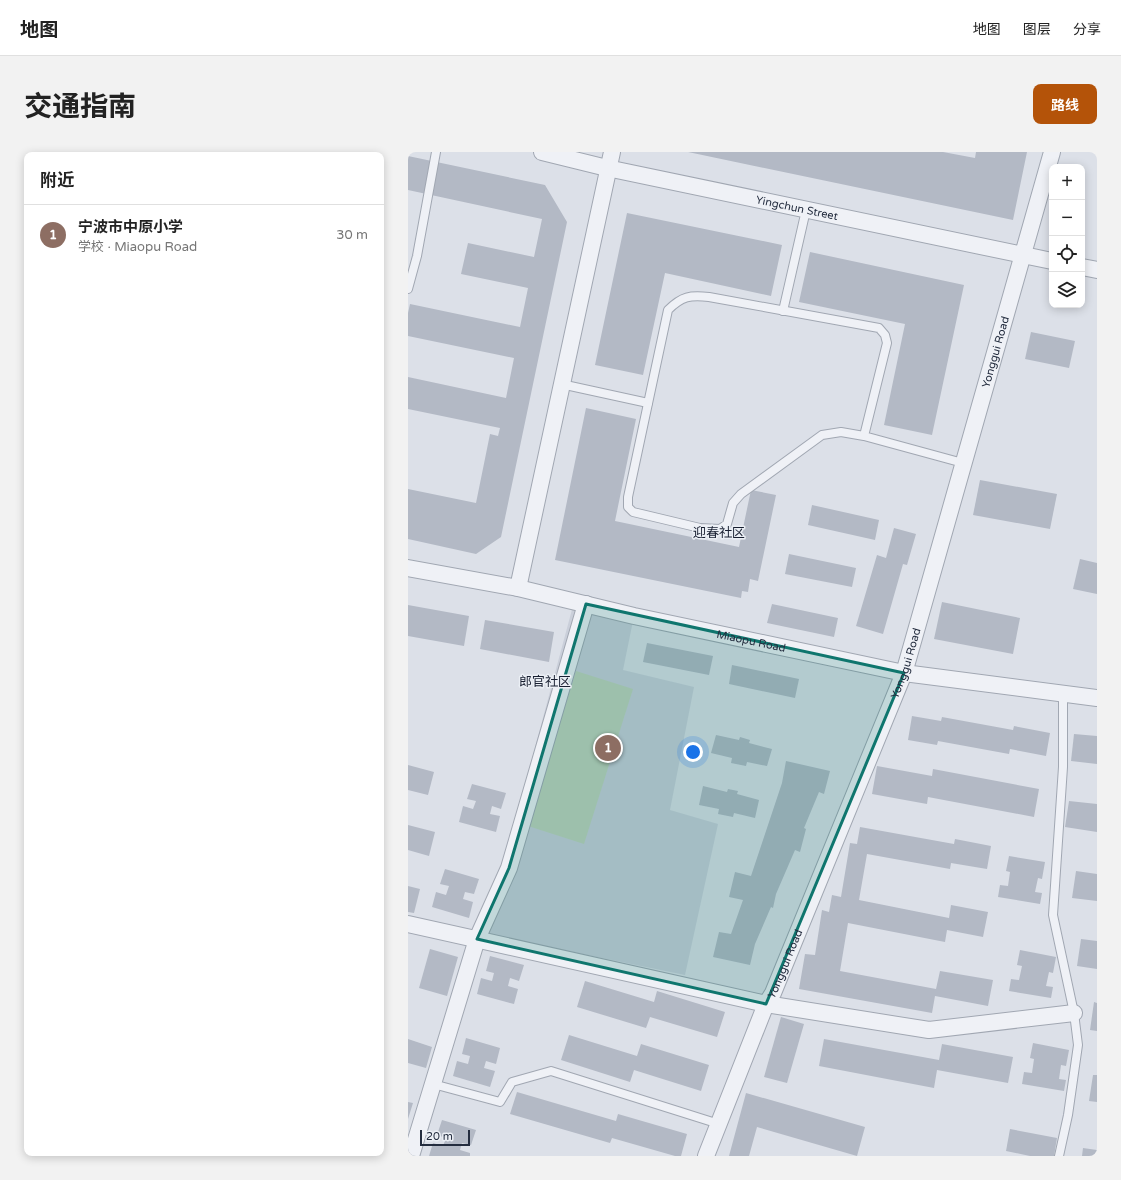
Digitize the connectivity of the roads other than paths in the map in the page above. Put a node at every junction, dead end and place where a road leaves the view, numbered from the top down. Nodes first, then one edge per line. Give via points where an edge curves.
1 (436, 152) edge
2 (542, 152) edge
3 (612, 152) edge
4 (1052, 152) edge
5 (607, 168) junction
6 (806, 210) junction
7 (1022, 255) junction
8 (1049, 260) edge
9 (1085, 268) edge
10 (1097, 270) edge
11 (408, 289) edge
12 (783, 311) junction
13 (561, 384) junction
14 (648, 403) junction
15 (864, 436) junction
16 (963, 463) junction
17 (408, 568) edge
18 (518, 588) junction
19 (586, 604) junction
20 (904, 673) junction
21 (1063, 694) junction
22 (1097, 698) edge
23 (408, 924) edge
24 (477, 939) junction
25 (766, 1004) junction
26 (1074, 1013) junction
27 (433, 1084) junction
28 (719, 1124) junction
29 (411, 1156) edge
30 (706, 1156) edge
31 (1059, 1156) edge

1 - 11 lane via 417,256
2 - 5 street, Yingchun Street
3 - 5 street
4 - 7 street, Yonggui Road
5 - 6 street, Yingchun Street
5 - 13 street
6 - 7 street, Yingchun Street
6 - 12 lane
7 - 8 street, Yingchun Street
7 - 16 street, Yonggui Road
9 - 10 street
12 - 14 lane via 694,295 678,300 668,310
12 - 15 lane via 878,328 885,335 887,343
13 - 14 lane
13 - 18 street
14 - 15 lane via 628,507 633,512 700,528 720,529 727,524 733,503 741,494 822,435 841,432
15 - 16 lane
16 - 20 street, Yonggui Road
17 - 18 street, Miaopu Road
18 - 19 street, Miaopu Road
19 - 20 street, Miaopu Road
19 - 24 street via 509,868
20 - 21 street, Miaopu Road
20 - 25 street, Yonggui Road via 773,993
21 - 22 street, Miaopu Road
21 - 26 lane via 1063,767 1053,915
23 - 24 street
24 - 25 street
24 - 27 street
25 - 26 street via 929,1030
25 - 28 street, Yonggui Road
26 - 31 lane via 1078,1045
27 - 28 lane via 500,1102 512,1082 551,1071
27 - 29 street
28 - 30 street, Yonggui Road

